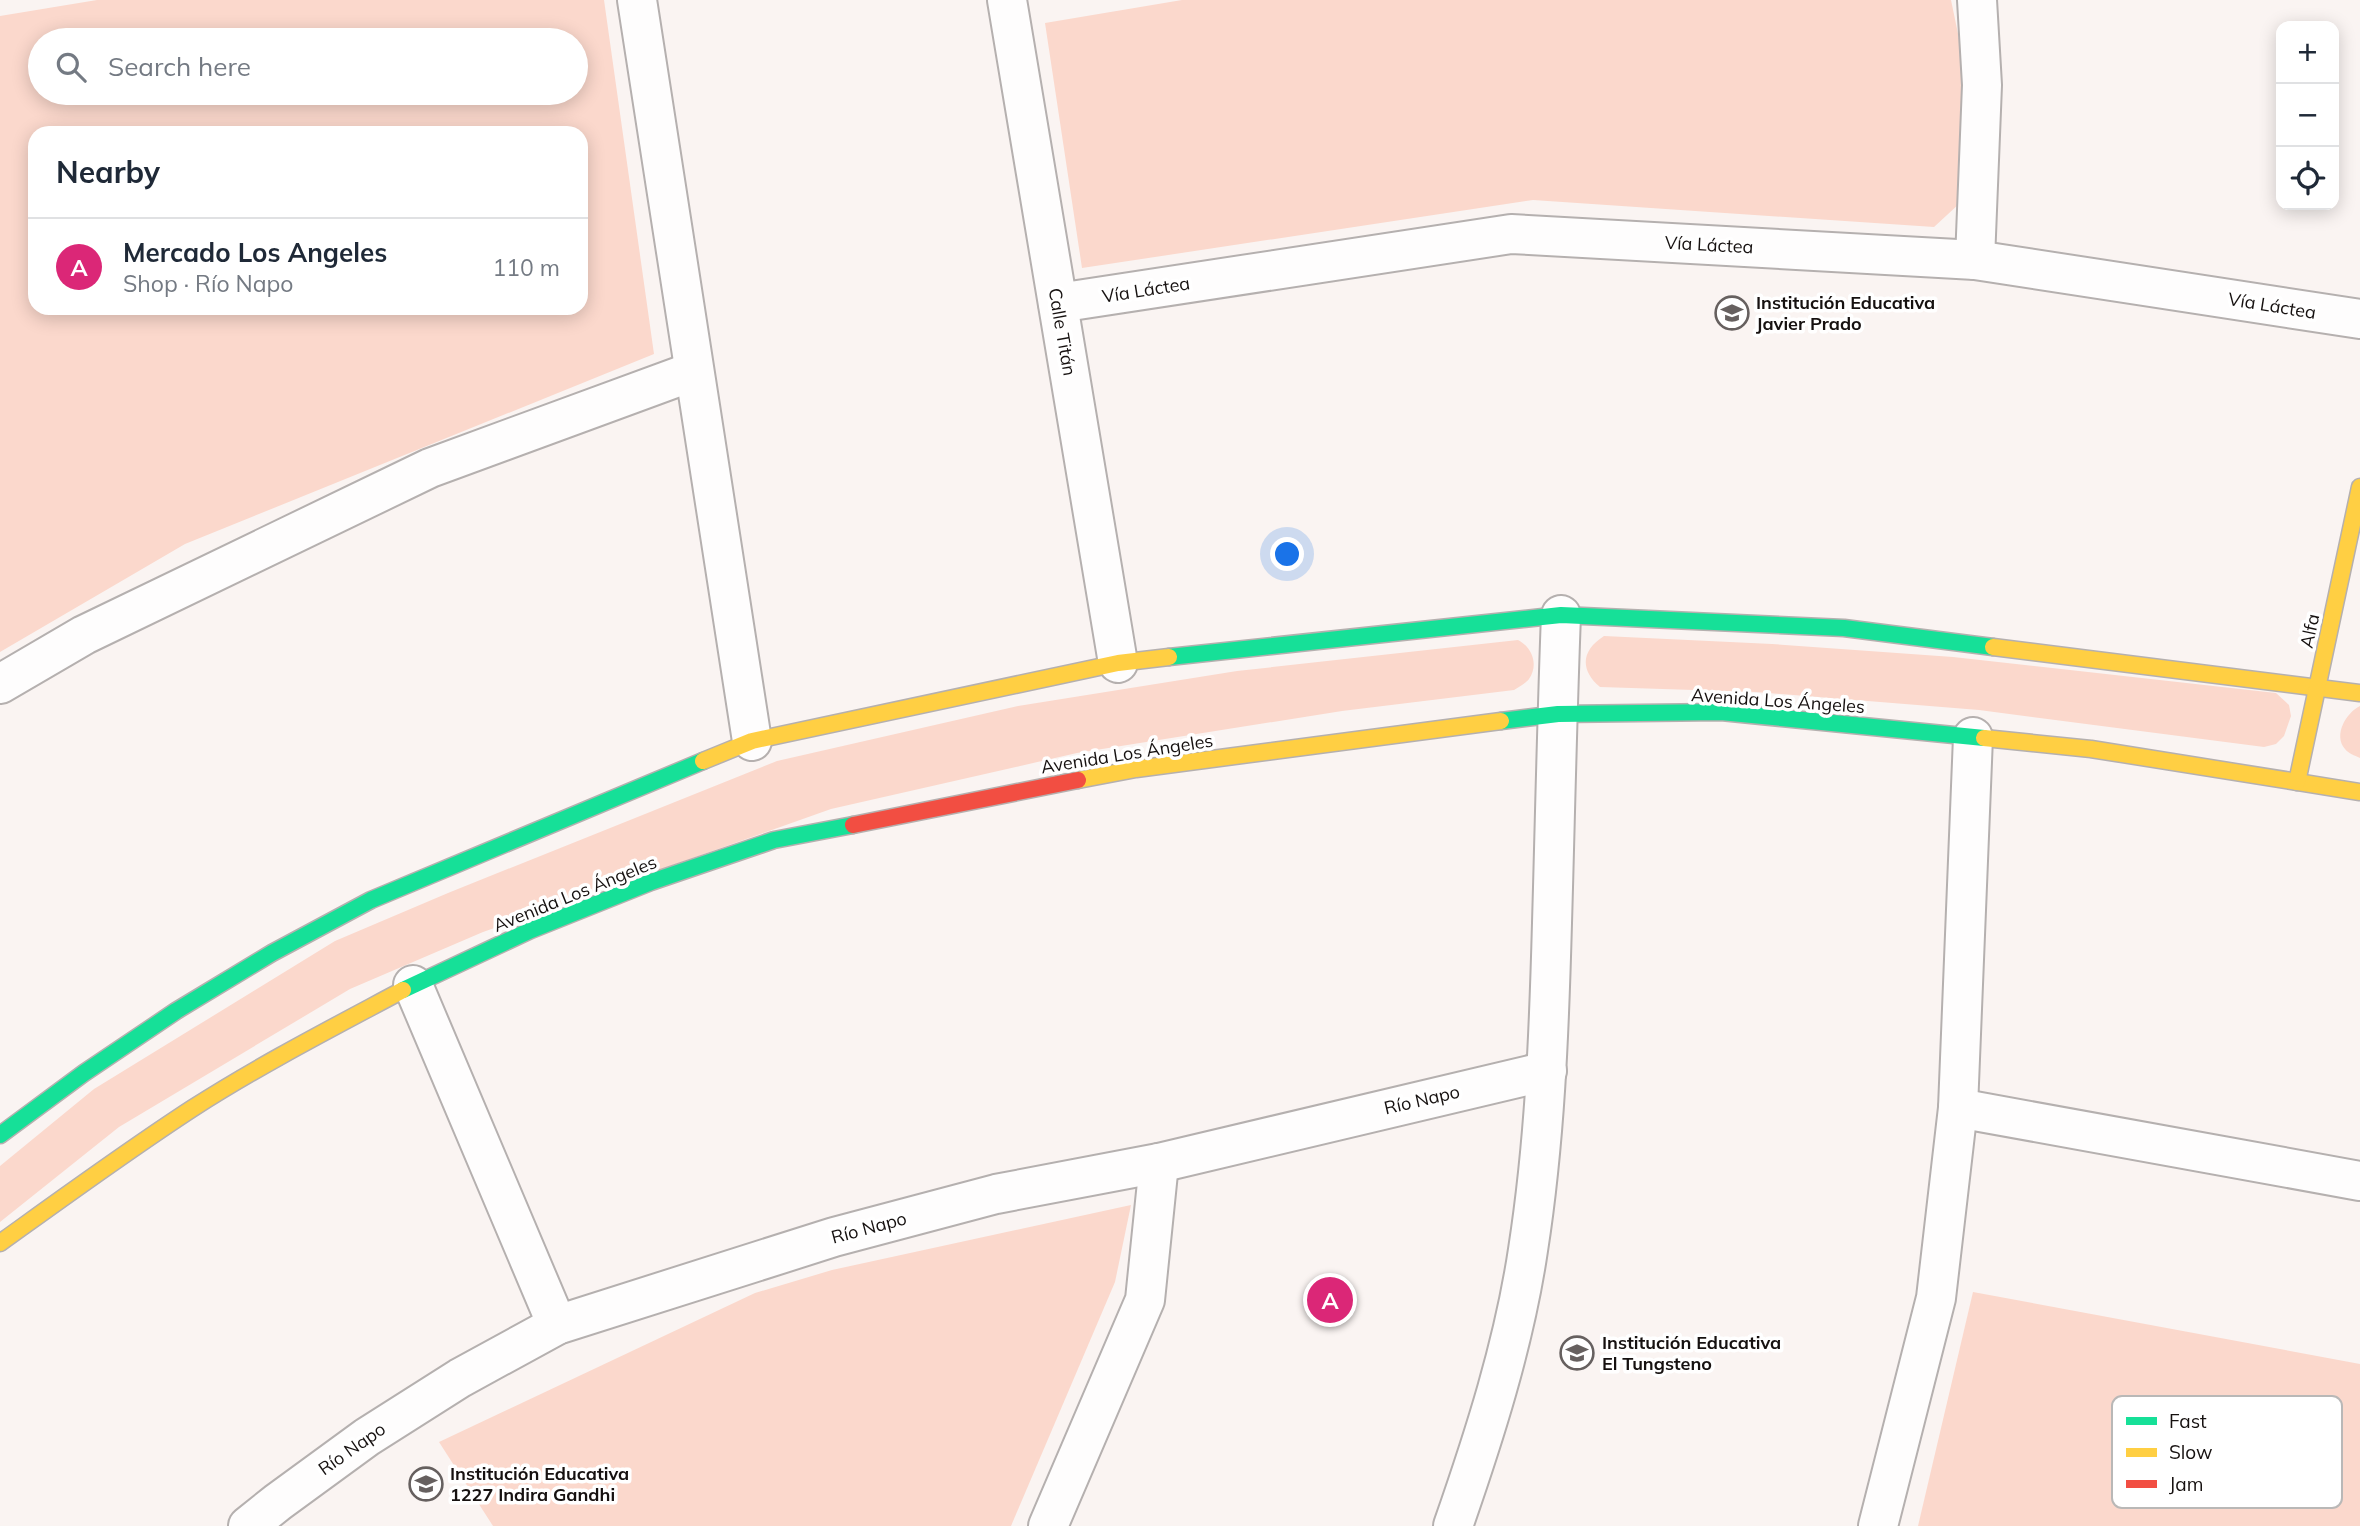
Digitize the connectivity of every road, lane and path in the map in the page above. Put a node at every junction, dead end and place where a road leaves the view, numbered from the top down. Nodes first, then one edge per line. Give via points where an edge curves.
1 (637, 0) edge
2 (1007, 0) edge
3 (1977, 0) edge
4 (1975, 260) junction
5 (1058, 303) junction
6 (2360, 320) edge
7 (694, 371) junction
8 (2360, 487) edge
9 (1561, 615) junction
10 (1118, 663) junction
11 (0, 684) edge
12 (2317, 686) junction
13 (2360, 693) edge
14 (1558, 713) junction
15 (1973, 737) junction
16 (752, 741) junction
17 (2297, 782) junction
18 (2360, 792) edge
19 (413, 985) junction
20 (1548, 1071) junction
21 (1958, 1108) junction
22 (0, 1135) edge
23 (1159, 1163) junction
24 (2360, 1181) edge
25 (0, 1243) edge
26 (558, 1325) junction
27 (248, 1526) edge
28 (1048, 1526) edge
29 (1453, 1526) edge
30 (1878, 1526) edge

1 - 7 street
2 - 5 street, Calle Titán
3 - 4 street via 1982,85
4 - 5 street, Vía Láctea via 1511,234
4 - 6 street, Vía Láctea
5 - 10 street, Calle Titán
7 - 11 street via 430,468 84,635
7 - 16 street
8 - 12 street, Alfa
9 - 10 street
9 - 12 street via 1844,628
9 - 14 street
10 - 16 street
12 - 13 street
12 - 17 street, Alfa
14 - 15 street, Avenida Los Ángeles via 1721,712
14 - 19 street, Avenida Los Ángeles via 1136,769 774,840 531,930
14 - 20 street
15 - 17 street, Avenida Los Ángeles via 2091,748
15 - 21 street
16 - 22 street via 371,900 176,1011
17 - 18 street, Avenida Los Ángeles
19 - 25 street, Avenida Los Ángeles via 195,1107
19 - 26 street
20 - 23 street, Río Napo
20 - 29 street via 1541,1162 1511,1335
21 - 24 street
21 - 30 street via 1936,1298
23 - 26 street, Río Napo via 996,1194 835,1237
23 - 28 street via 1145,1300
26 - 27 street, Río Napo via 460,1378 367,1437

